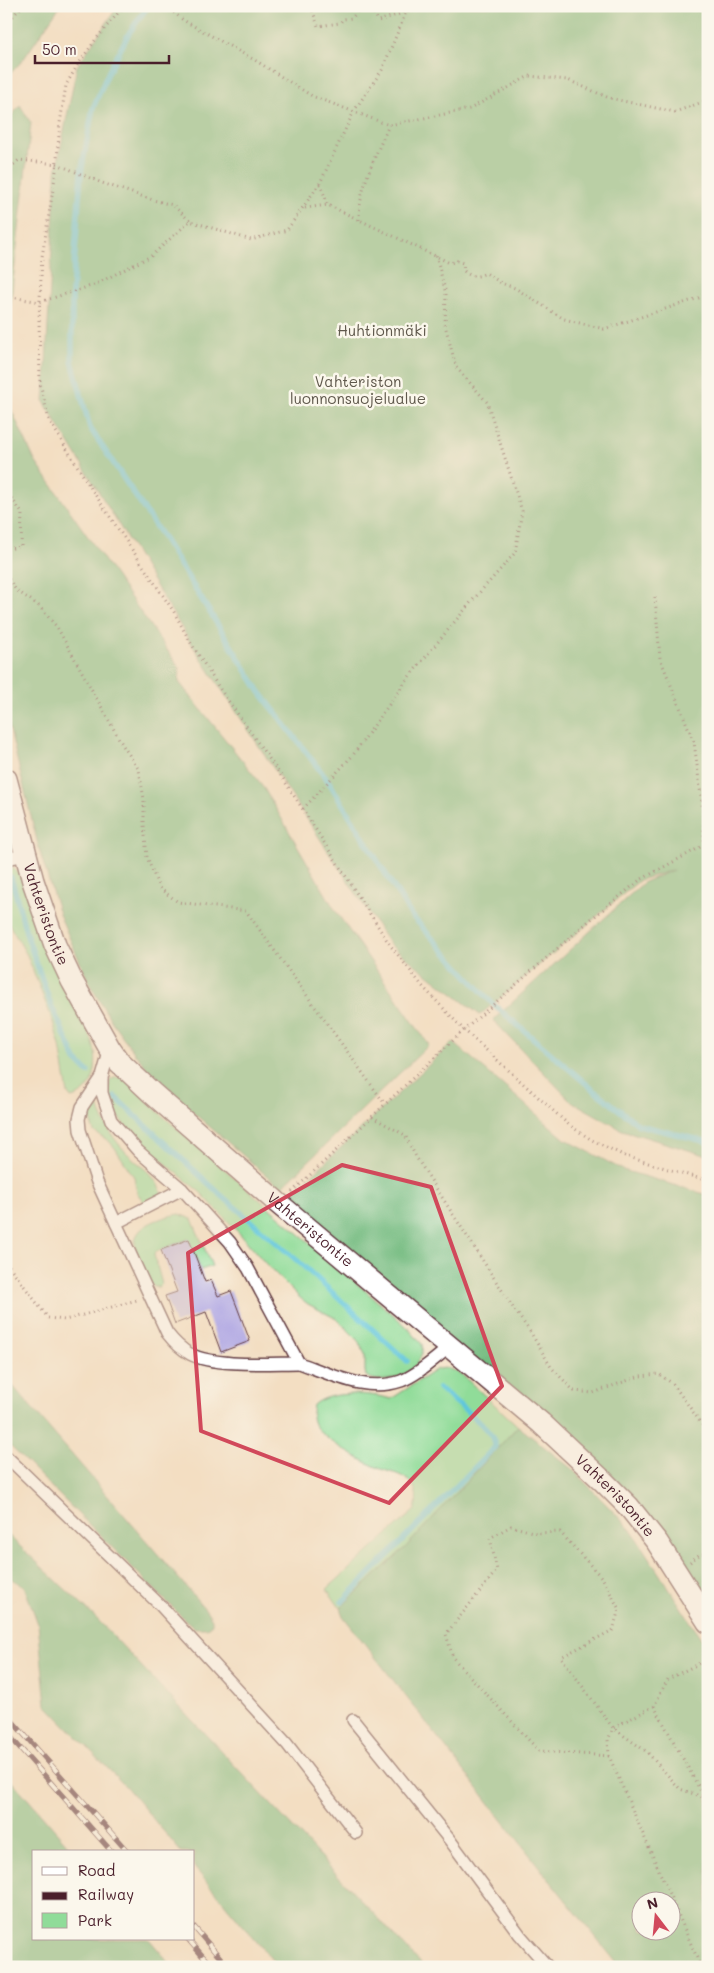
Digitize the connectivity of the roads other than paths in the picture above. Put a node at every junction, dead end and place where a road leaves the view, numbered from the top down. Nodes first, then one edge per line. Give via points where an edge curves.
1 (6, 779) edge
2 (16, 857) edge
3 (110, 1049) junction
4 (102, 1077) junction
5 (182, 1189) junction
6 (116, 1224) junction
7 (450, 1348) junction
8 (299, 1363) junction
9 (6, 1456) edge
10 (708, 1622) edge
11 (353, 1720) dead end
12 (356, 1833) dead end
13 (548, 1967) edge

1 - 2 street, Vahteristontie
2 - 3 street, Vahteristontie via 72,981
3 - 4 lane
3 - 7 street, Vahteristontie via 136,1078 279,1204
4 - 5 lane via 103,1100 111,1120 138,1151
4 - 6 lane via 85,1101 79,1119 92,1168
5 - 6 lane
5 - 8 lane via 230,1242 248,1268
6 - 8 lane via 168,1333 178,1345 191,1354 210,1360
7 - 8 lane via 402,1381 377,1386
7 - 10 street, Vahteristontie via 540,1423 630,1507 657,1542
9 - 12 lane via 161,1606 287,1744
11 - 13 lane

